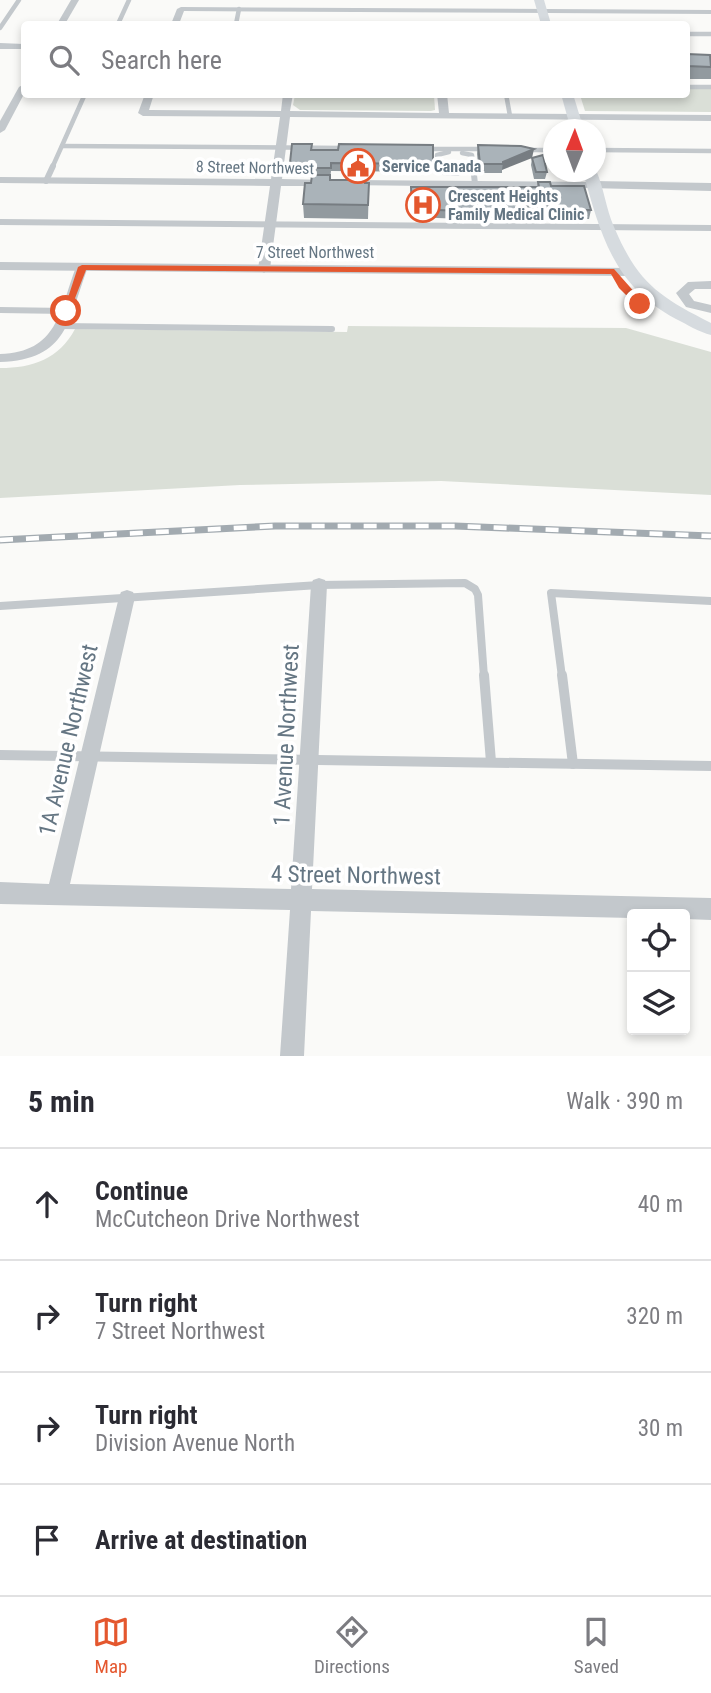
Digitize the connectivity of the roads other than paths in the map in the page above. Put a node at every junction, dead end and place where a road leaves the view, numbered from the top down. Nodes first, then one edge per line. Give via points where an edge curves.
1 (19, 0) edge
2 (75, 0) edge
3 (129, 0) edge
4 (300, 5) edge
5 (541, 6) edge
6 (239, 9) junction
7 (711, 12) edge
8 (2, 21) edge
9 (63, 21) edge
10 (119, 21) edge
11 (176, 21) edge
12 (237, 21) edge
13 (0, 28) edge
14 (690, 34) edge
15 (711, 34) edge
16 (0, 46) edge
17 (21, 47) edge
18 (690, 87) edge
19 (711, 87) edge
20 (21, 92) edge
21 (83, 98) edge
22 (149, 98) edge
23 (287, 98) edge
24 (442, 98) edge
25 (507, 98) edge
26 (568, 98) edge
27 (285, 114) junction
28 (444, 116) junction
29 (510, 116) junction
30 (711, 118) edge
31 (543, 119) edge
32 (576, 119) edge
33 (606, 122) edge
34 (0, 130) edge
35 (62, 146) junction
36 (280, 148) junction
37 (349, 148) edge
38 (417, 149) edge
39 (499, 149) edge
40 (513, 149) edge
41 (543, 150) edge
42 (606, 150) edge
43 (711, 151) edge
44 (457, 173) dead end
45 (606, 179) edge
46 (0, 180) edge
47 (46, 181) junction
48 (543, 181) edge
49 (593, 182) edge
50 (275, 183) junction
51 (475, 184) junction
52 (711, 187) edge
53 (0, 222) edge
54 (270, 223) junction
55 (606, 226) junction
56 (711, 228) edge
57 (0, 266) edge
58 (82, 267) junction
59 (264, 269) junction
60 (622, 272) junction
61 (711, 285) edge
62 (636, 292) junction
63 (711, 309) edge
64 (0, 310) edge
65 (66, 311) junction
66 (60, 326) junction
67 (332, 329) dead end
68 (711, 330) edge
69 (711, 341) edge
70 (0, 358) edge
71 (319, 585) junction
72 (127, 597) junction
73 (711, 601) edge
74 (0, 606) edge
75 (0, 755) edge
76 (90, 756) junction
77 (309, 759) junction
78 (491, 762) junction
79 (573, 764) junction
80 (711, 766) edge
81 (0, 893) edge
82 (57, 895) junction
83 (301, 900) junction
84 (711, 909) edge
85 (292, 1056) edge

1 - 8 lane
2 - 9 street
3 - 10 lane
4 - 5 street via 434,14
4 - 6 street
5 - 7 street
6 - 11 street via 181,9
6 - 12 lane
8 - 13 lane
14 - 15 lane
16 - 17 street
18 - 19 lane
20 - 34 street
21 - 35 lane
22 - 27 street via 143,113
23 - 27 street
24 - 28 street
25 - 29 lane
26 - 32 main road
27 - 28 street
27 - 36 street
28 - 29 street
29 - 31 street
30 - 33 street
35 - 36 lane
35 - 47 lane
36 - 37 lane
36 - 50 street
38 - 39 lane
40 - 41 lane
42 - 43 lane
44 - 51 lane via 438,169 437,155 472,155
45 - 52 street
46 - 47 street, 8 Street Northwest
47 - 50 street, 8 Street Northwest
48 - 51 street, 8 Street Northwest
49 - 55 main road
50 - 51 street, 8 Street Northwest
50 - 54 street
53 - 54 lane
54 - 55 lane
54 - 59 street
55 - 56 lane
55 - 60 main road via 617,243
57 - 58 street, 7 Street Northwest
58 - 59 street, 7 Street Northwest
58 - 65 street
59 - 60 street, 7 Street Northwest
60 - 62 main road
61 - 63 street via 692,285 682,293 690,304
62 - 68 main road
62 - 69 main road via 668,323
64 - 65 lane
65 - 66 street
66 - 67 lane
66 - 70 street via 40,351
71 - 72 lane
71 - 77 street, 1 Avenue Northwest
71 - 78 lane via 458,583 475,589
72 - 74 lane
72 - 76 street, 1A Avenue Northwest
73 - 79 lane via 551,593
75 - 76 lane
76 - 77 lane
76 - 82 street, 1A Avenue Northwest
77 - 78 lane
77 - 83 street, 1 Avenue Northwest
78 - 79 lane
79 - 80 lane
81 - 82 street, 4 Street Northwest
82 - 83 street, 4 Street Northwest
83 - 84 street, 4 Street Northwest
83 - 85 street, 1 Avenue Northwest

